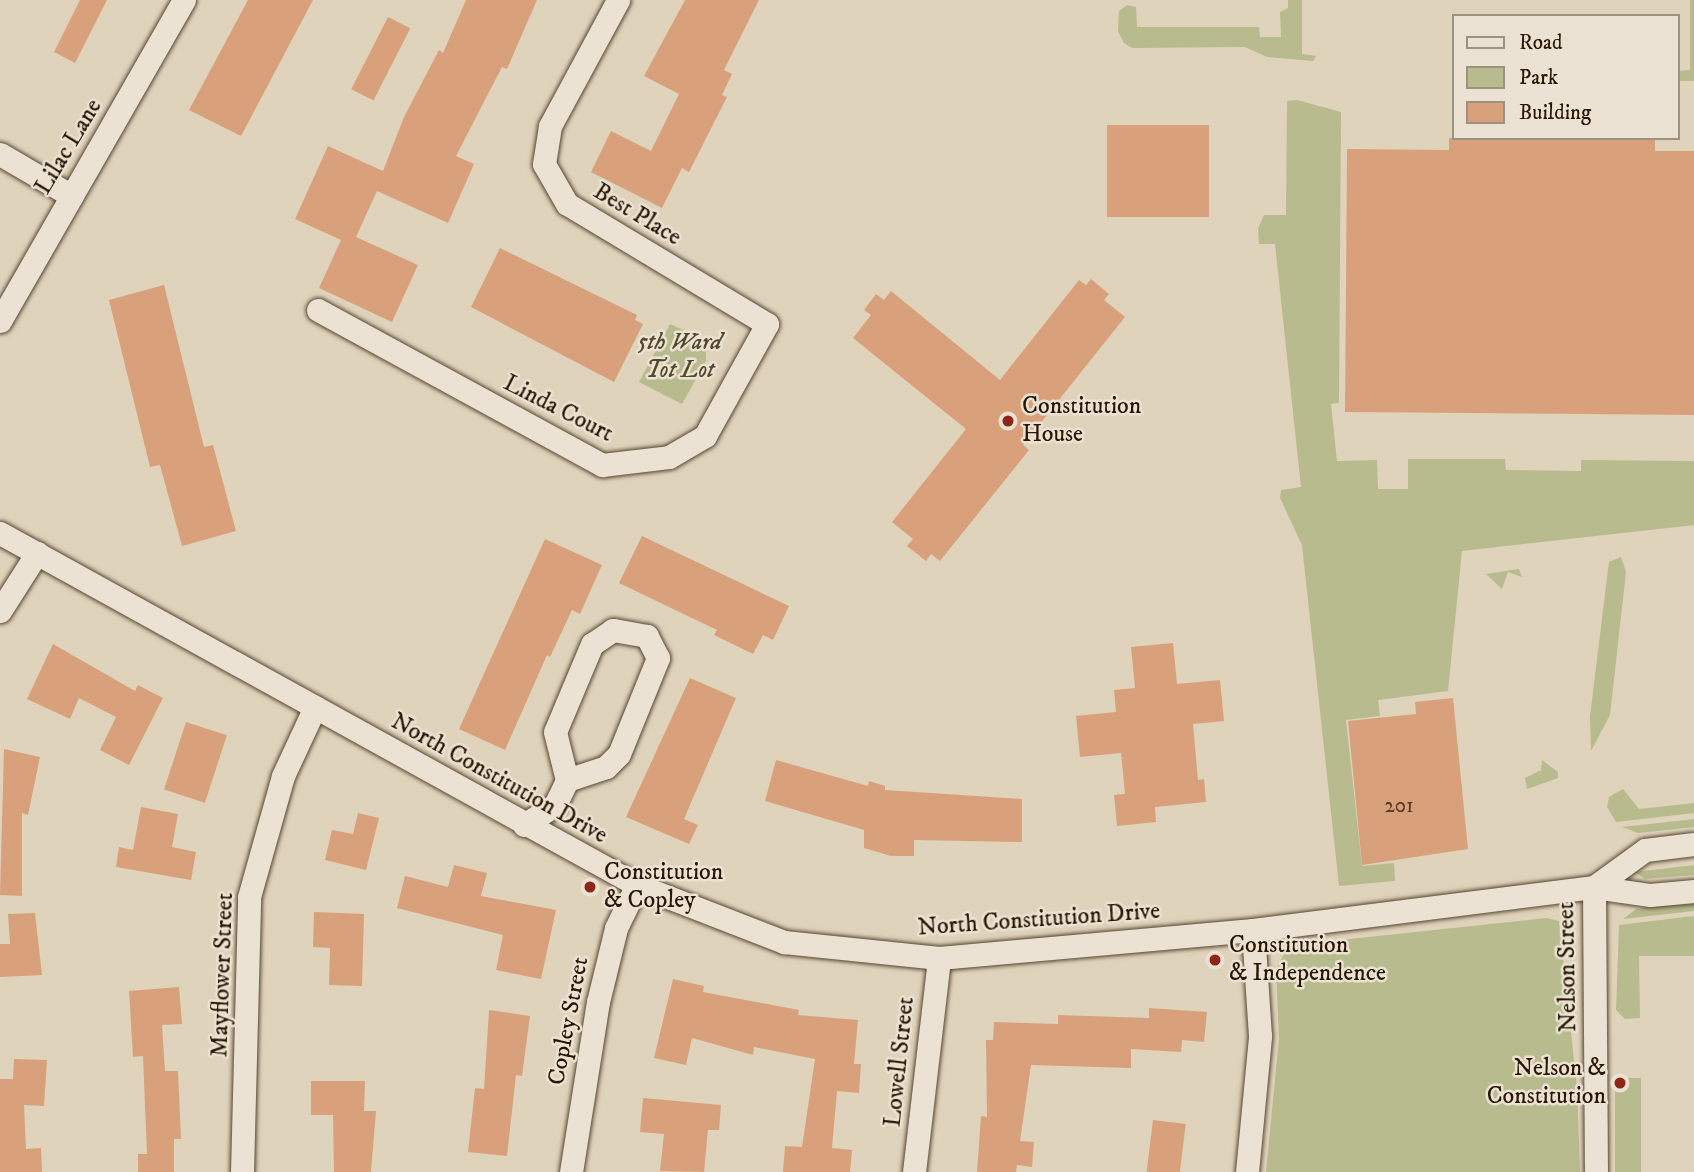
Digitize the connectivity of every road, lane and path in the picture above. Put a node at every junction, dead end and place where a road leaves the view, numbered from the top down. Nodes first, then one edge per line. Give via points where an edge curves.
1 (184, 0) edge
2 (618, 0) edge
3 (0, 154) edge
4 (72, 196) junction
5 (318, 310) dead end
6 (0, 321) edge
7 (767, 324) joint
8 (0, 533) edge
9 (37, 553) junction
10 (0, 611) edge
11 (315, 707) junction
12 (566, 780) junction
13 (524, 825) junction
14 (1694, 844) edge
15 (637, 885) junction
16 (1594, 887) junction
17 (1694, 891) edge
18 (1254, 930) junction
19 (939, 958) junction
20 (242, 1172) edge
21 (571, 1172) edge
22 (914, 1172) edge
23 (1247, 1172) edge
24 (1596, 1172) edge

1 - 4 street, Lilac Lane
2 - 7 street, Best Place via 550,126 544,164 567,204
3 - 4 street
4 - 6 street, Lilac Lane
5 - 7 street, Linda Court via 602,465 669,457 705,436
8 - 9 street, North Constitution Drive
9 - 10 street
9 - 11 street, North Constitution Drive
11 - 13 street, North Constitution Drive
11 - 20 street, Mayflower Street via 283,776 249,897
12 - 12 street via 606,767 619,754 658,658 646,636 613,630 592,644 555,732
12 - 13 street via 555,805
13 - 15 street, North Constitution Drive
14 - 16 street, North Constitution Drive via 1645,850
15 - 19 street, North Constitution Drive via 784,942
15 - 21 street, Copley Street via 616,928 598,1002
16 - 17 street, North Constitution Drive via 1650,895
16 - 18 street, North Constitution Drive
16 - 24 street, Nelson Street
18 - 19 street, North Constitution Drive
18 - 23 street via 1260,1036
19 - 22 street, Lowell Street

